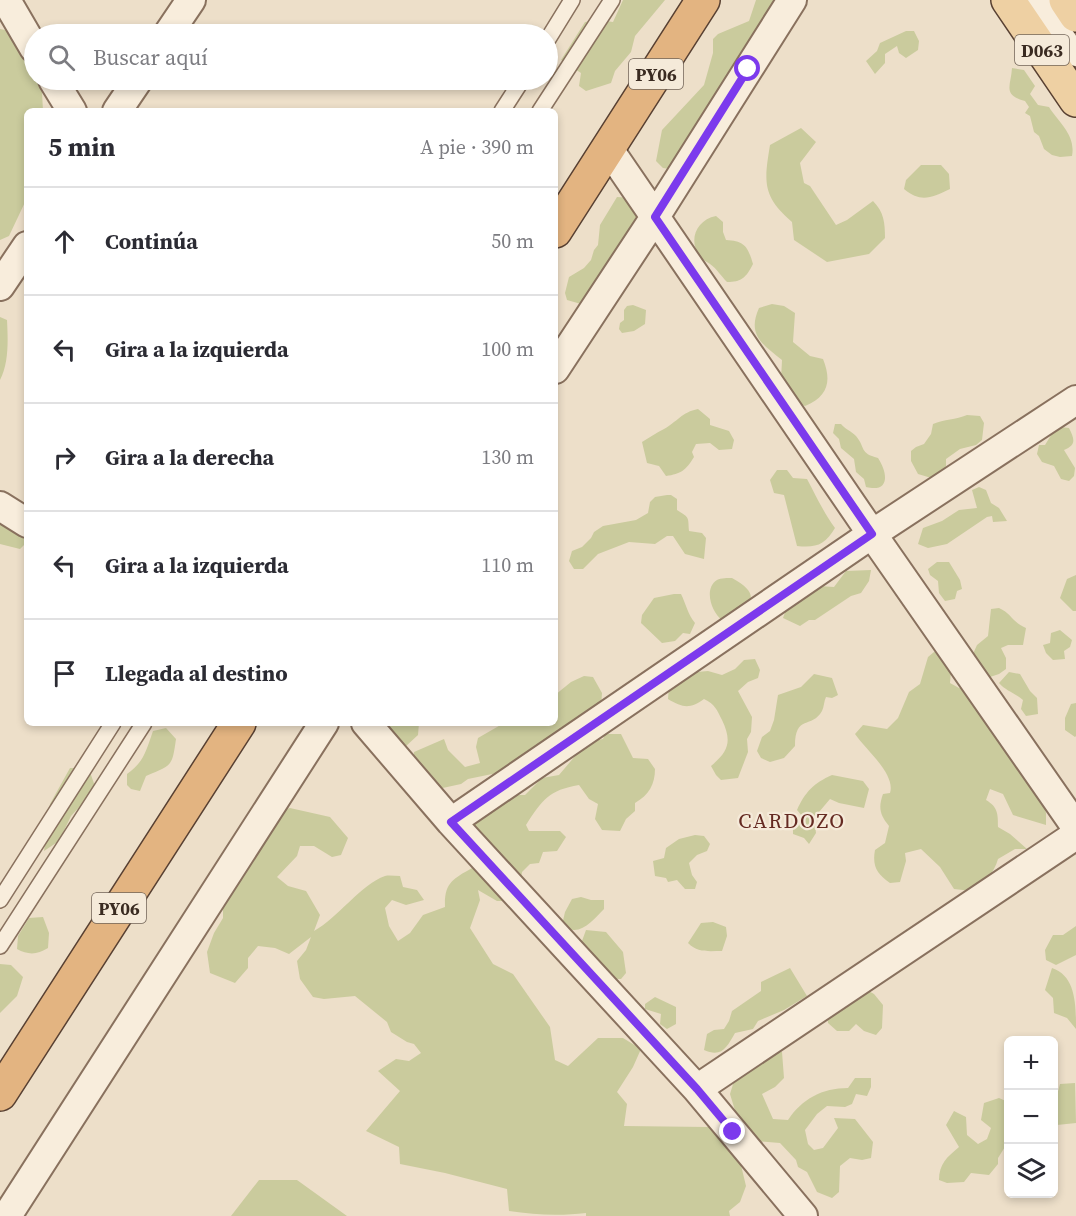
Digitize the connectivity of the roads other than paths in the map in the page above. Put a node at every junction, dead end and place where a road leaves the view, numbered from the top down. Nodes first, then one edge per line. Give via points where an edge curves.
1 (191, 0) edge
2 (572, 0) edge
3 (612, 0) edge
4 (703, 0) edge
5 (792, 0) edge
6 (1008, 0) edge
7 (1038, 0) edge
8 (1066, 0) edge
9 (5, 3) edge
10 (1076, 15) edge
11 (175, 24) edge
12 (557, 24) edge
13 (24, 32) edge
14 (1076, 55) edge
15 (558, 83) edge
16 (59, 90) edge
17 (131, 90) edge
18 (516, 90) edge
19 (554, 90) edge
20 (1076, 100) edge
21 (70, 108) edge
22 (119, 108) edge
23 (504, 108) edge
24 (542, 108) edge
25 (608, 148) junction
26 (655, 217) junction
27 (558, 226) edge
28 (24, 250) edge
29 (0, 286) edge
30 (558, 364) edge
31 (1076, 400) edge
32 (0, 506) edge
33 (24, 521) edge
34 (872, 534) junction
35 (111, 726) edge
36 (142, 726) edge
37 (237, 726) edge
38 (322, 726) edge
39 (369, 726) edge
40 (451, 822) junction
41 (1076, 827) edge
42 (1076, 835) edge
43 (0, 900) edge
44 (0, 946) edge
45 (697, 1089) junction
46 (0, 1094) edge
47 (7, 1216) edge
48 (803, 1216) edge

1 - 11 street
2 - 12 lane
3 - 15 lane
4 - 25 highway, PY06
5 - 26 street
6 - 20 main road, D063
7 - 14 street
8 - 10 main road, D063
9 - 13 street
16 - 21 street
17 - 22 street
18 - 23 lane
19 - 24 lane
25 - 26 street
25 - 27 highway, PY06
26 - 30 street
26 - 34 street
28 - 29 street
31 - 34 street
32 - 33 street
34 - 40 street
34 - 41 street
35 - 43 lane
36 - 44 lane
37 - 46 highway, PY06
38 - 47 street
39 - 40 street
40 - 45 street
42 - 45 street
45 - 48 street

